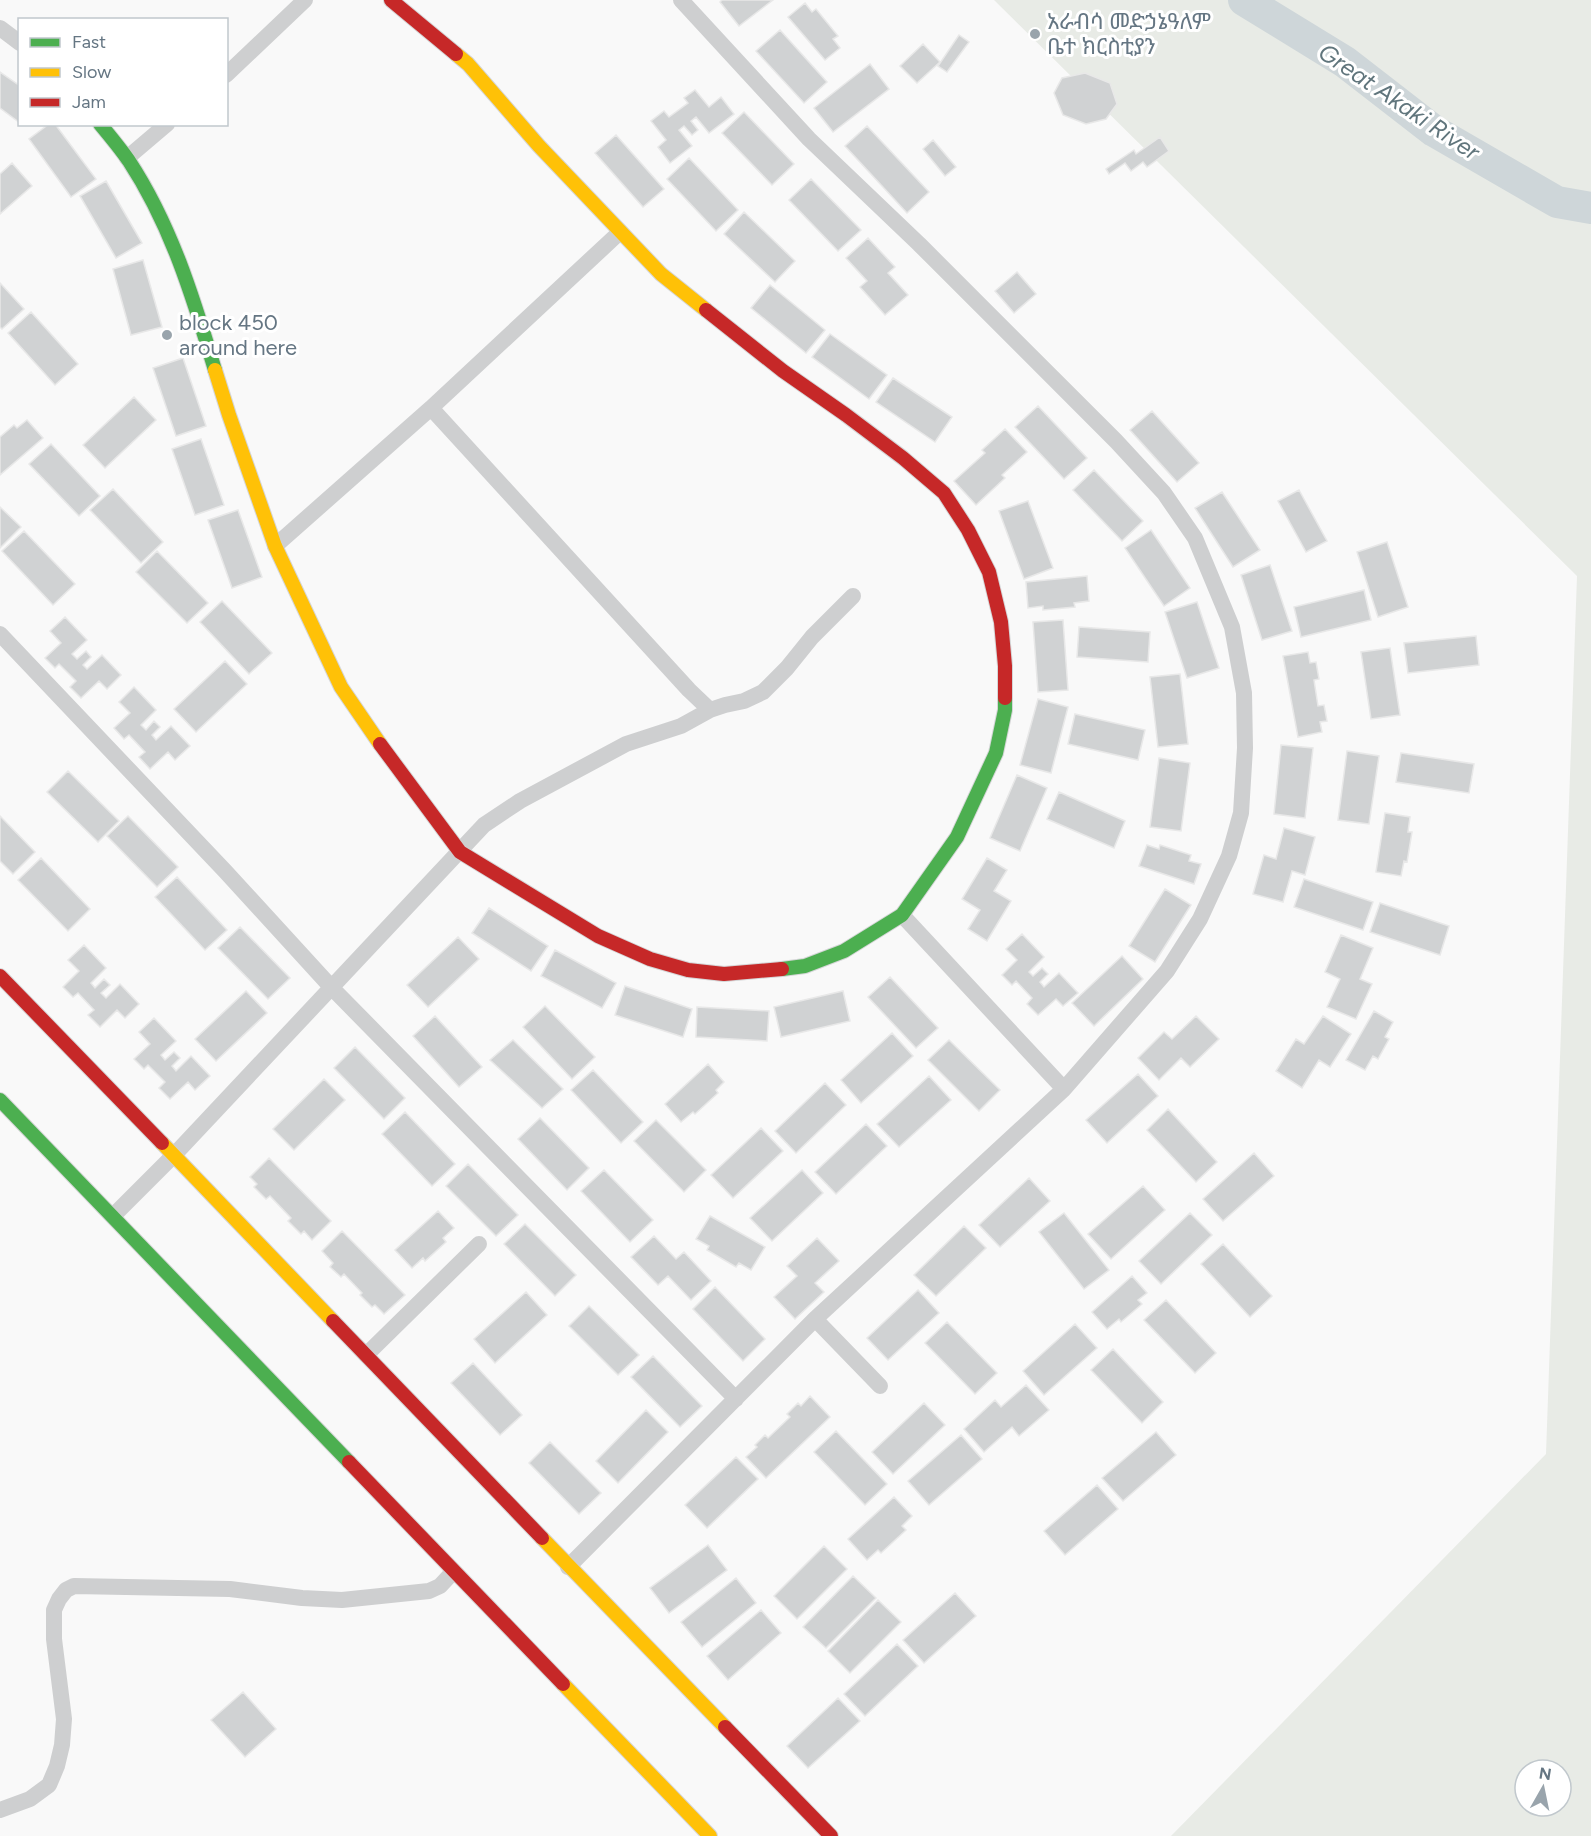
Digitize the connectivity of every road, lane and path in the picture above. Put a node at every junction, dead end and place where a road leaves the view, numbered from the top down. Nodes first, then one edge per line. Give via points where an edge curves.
1 (305, 0) edge
2 (390, 0) edge
3 (681, 0) edge
4 (0, 28) edge
5 (18, 42) edge
6 (228, 73) edge
7 (102, 126) edge
8 (165, 126) edge
9 (126, 158) junction
10 (620, 232) junction
11 (431, 408) junction
12 (275, 546) junction
13 (854, 596) dead end
14 (0, 634) edge
15 (710, 710) junction
16 (460, 852) junction
17 (902, 915) junction
18 (0, 976) edge
19 (332, 988) junction
20 (1064, 1089) junction
21 (0, 1100) edge
22 (175, 1155) junction
23 (113, 1216) junction
24 (480, 1244) dead end
25 (815, 1318) junction
26 (366, 1355) junction
27 (880, 1386) dead end
28 (736, 1399) junction
29 (568, 1567) junction
30 (453, 1572) junction
31 (0, 1810) edge
32 (710, 1836) edge
33 (831, 1836) edge

1 - 6 street
2 - 10 street via 468,64
3 - 20 street via 809,139 1116,441 1164,494 1195,538 1232,627 1244,693 1245,748 1241,813 1229,856 1200,919 1167,971
4 - 5 street
7 - 9 street
8 - 9 street
9 - 12 street via 176,251
10 - 11 street
10 - 17 street via 661,274 944,493 989,572 1001,622 1005,666 1005,710 996,753 957,837
11 - 12 street
11 - 15 street
12 - 16 street via 341,687
13 - 15 street via 763,692
14 - 19 street
15 - 16 street via 681,726 626,744 520,801 484,825
16 - 17 street via 598,936 650,959 688,970 724,974 805,966 844,951
16 - 19 street
17 - 20 street
18 - 22 street
19 - 22 street
19 - 28 street
20 - 25 street
21 - 23 street
22 - 23 street
22 - 26 street
23 - 30 street
24 - 26 street
25 - 27 street
25 - 28 street
26 - 29 street
28 - 29 street
29 - 33 street
30 - 31 street via 441,1586 429,1591 342,1600 230,1589 74,1586 66,1590 54,1610 64,1719 57,1766 49,1785 30,1799
30 - 32 street

